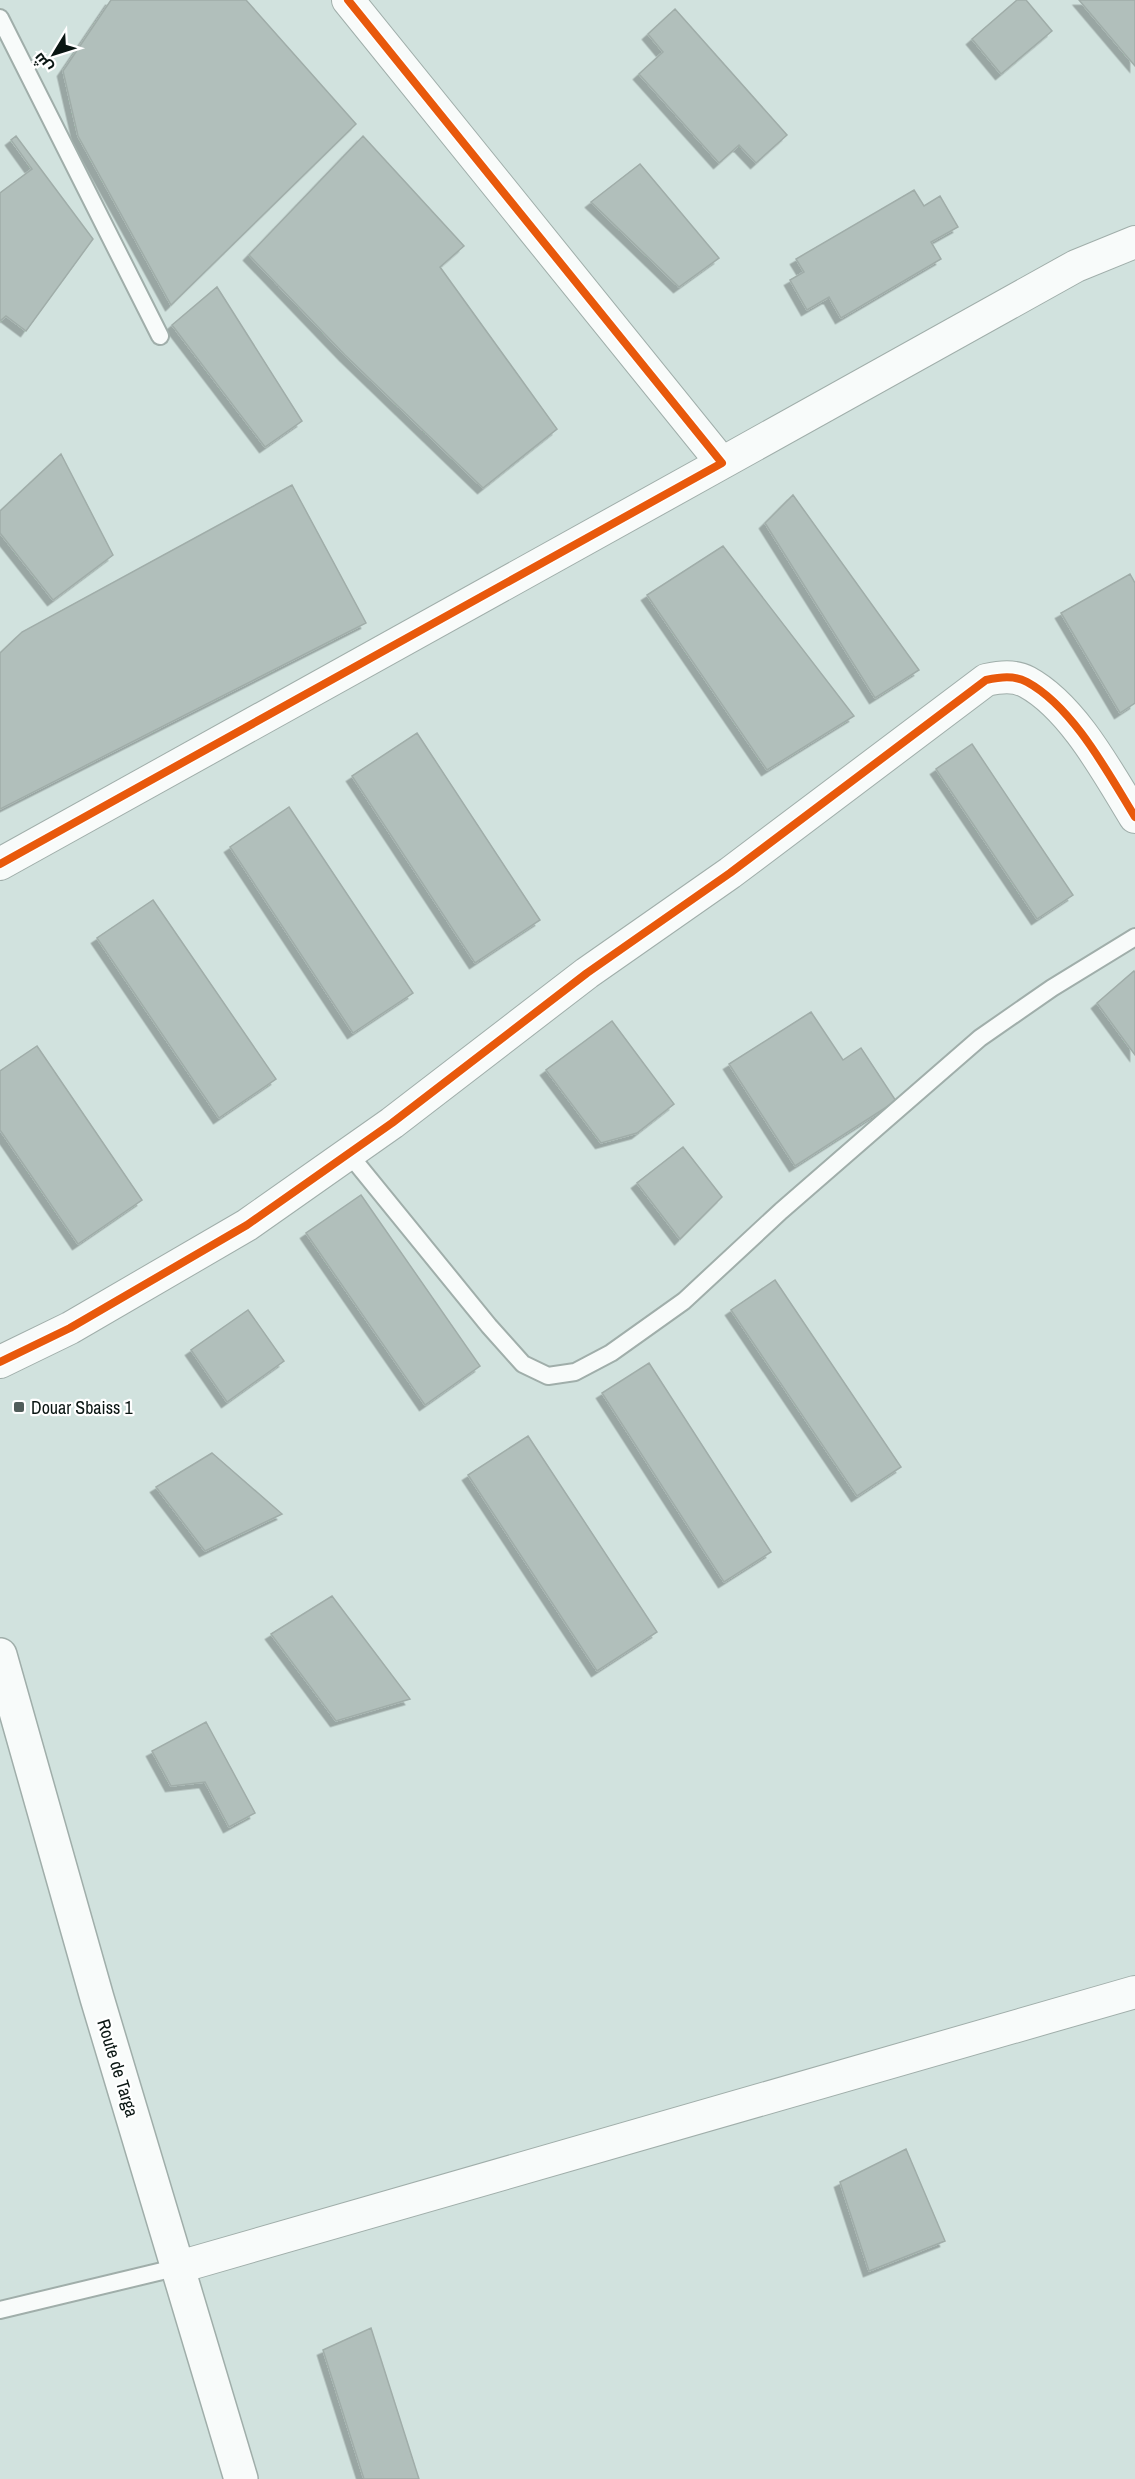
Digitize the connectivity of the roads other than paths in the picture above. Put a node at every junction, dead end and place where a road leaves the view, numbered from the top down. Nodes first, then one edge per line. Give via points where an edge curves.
1 (348, 0) edge
2 (0, 18) edge
3 (1135, 242) edge
4 (160, 336) dead end
5 (722, 463) junction
6 (1135, 817) edge
7 (0, 864) edge
8 (1135, 937) edge
9 (349, 1154) junction
10 (0, 1362) edge
11 (0, 1655) edge
12 (1135, 1992) edge
13 (179, 2267) junction
14 (0, 2310) edge
15 (241, 2479) edge

1 - 5 street
2 - 4 lane
3 - 5 street via 1076,266
5 - 7 street
6 - 9 street via 1090,745 1053,702 1026,681 1006,676 986,680 730,873 587,973
8 - 9 lane via 980,1038 684,1301 611,1353 575,1372 548,1376 523,1364
9 - 10 street via 247,1225 70,1328
11 - 13 main road, Route de Targa via 97,1998
12 - 13 street
13 - 14 lane
13 - 15 main road, Route de Targa

